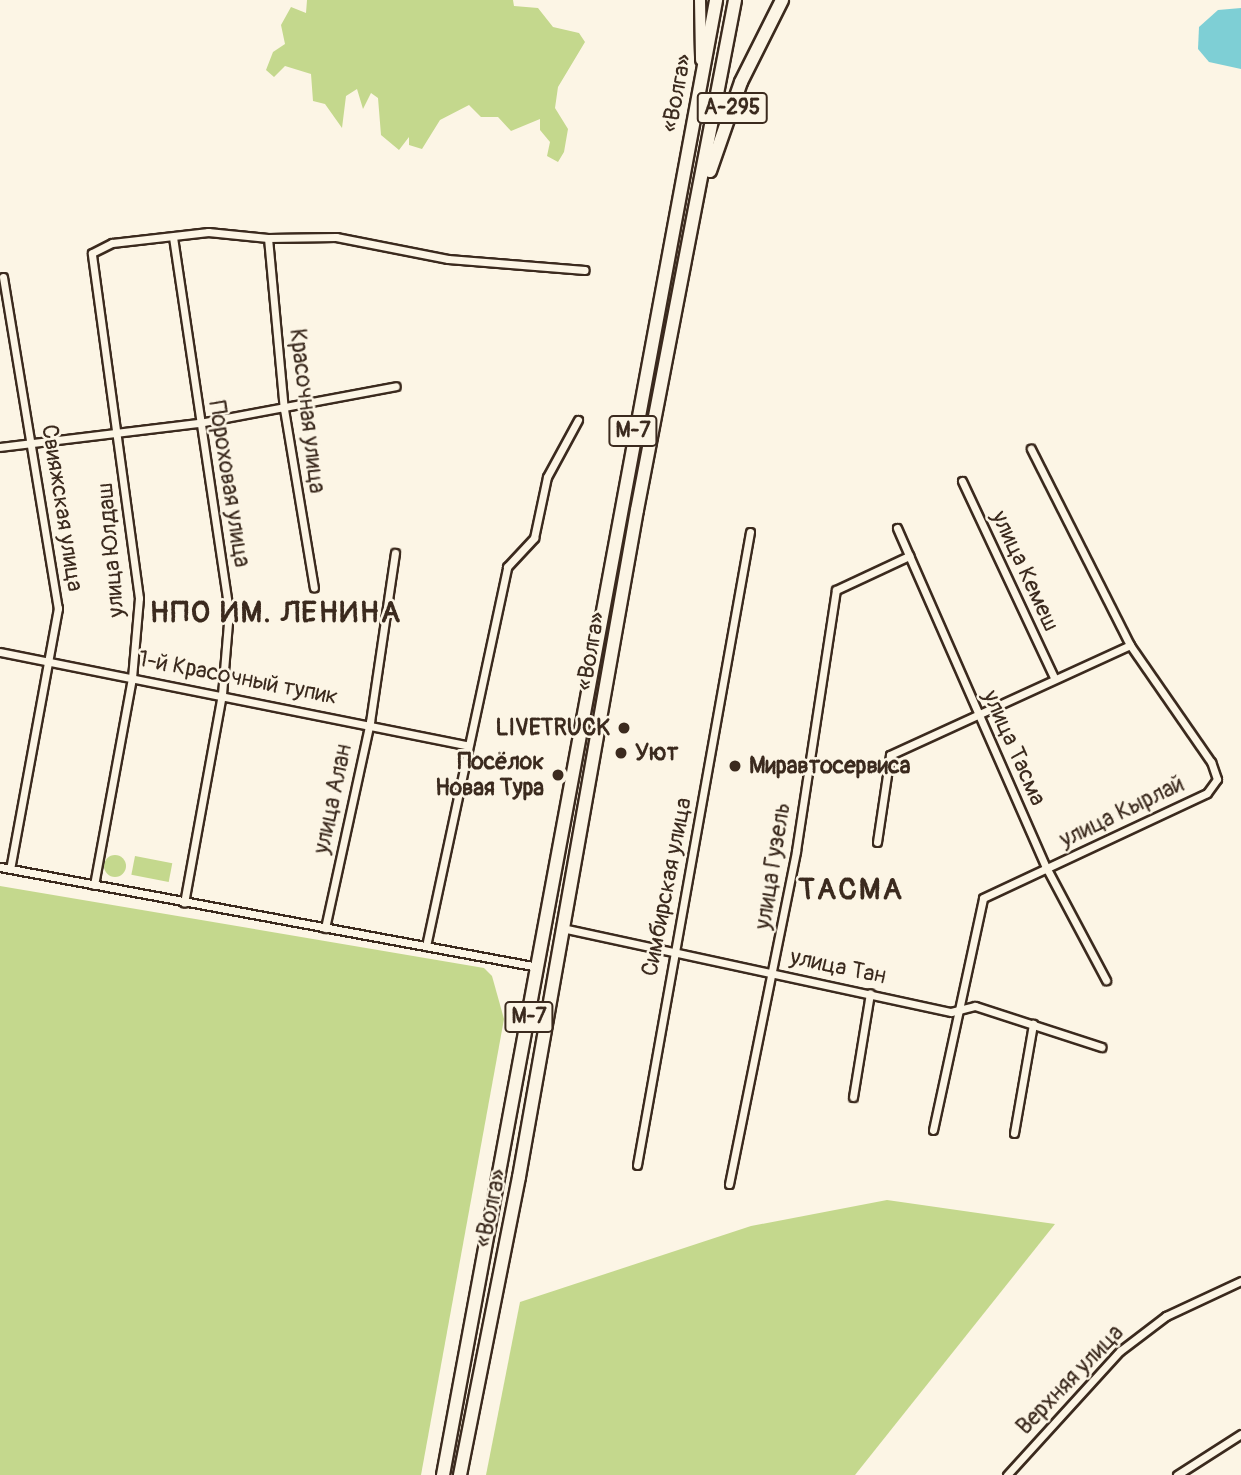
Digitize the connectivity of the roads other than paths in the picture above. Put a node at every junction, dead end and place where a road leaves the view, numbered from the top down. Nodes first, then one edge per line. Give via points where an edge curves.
1 (700, 0) edge
2 (716, 0) edge
3 (735, 0) edge
4 (782, 0) edge
5 (700, 85) junction
6 (694, 222) junction
7 (173, 237) junction
8 (268, 238) junction
9 (585, 270) dead end
10 (3, 277) dead end
11 (396, 386) dead end
12 (284, 410) junction
13 (578, 420) dead end
14 (199, 423) junction
15 (119, 434) junction
16 (32, 442) junction
17 (0, 447) edge
18 (1031, 449) dead end
19 (962, 481) dead end
20 (897, 528) dead end
21 (750, 532) dead end
22 (395, 553) dead end
23 (909, 556) junction
24 (314, 588) dead end
25 (1130, 645) junction
26 (0, 652) edge
27 (48, 662) junction
28 (1054, 677) junction
29 (132, 678) junction
30 (222, 694) junction
31 (978, 716) junction
32 (370, 722) junction
33 (467, 745) junction
34 (877, 842) dead end
35 (0, 867) edge
36 (10, 869) junction
37 (1047, 869) junction
38 (94, 885) junction
39 (184, 903) junction
40 (326, 928) junction
41 (562, 928) junction
42 (426, 946) junction
43 (675, 949) junction
44 (538, 967) junction
45 (774, 972) junction
46 (1106, 980) dead end
47 (870, 993) junction
48 (960, 1006) junction
49 (1033, 1024) junction
50 (1101, 1047) dead end
51 (853, 1097) dead end
52 (933, 1130) dead end
53 (1014, 1133) dead end
54 (637, 1166) dead end
55 (729, 1184) dead end
56 (1241, 1281) edge
57 (1241, 1434) edge
58 (443, 1475) edge
59 (460, 1475) edge
60 (1007, 1475) edge
61 (1177, 1475) edge

1 - 5 main road
2 - 5 highway, «Волга» / М-7
3 - 6 highway, «Волга» / М-7
4 - 6 highway, А-295 via 741,82
5 - 44 highway, «Волга» / М-7
6 - 41 highway, «Волга» / М-7
7 - 8 street via 208,232
7 - 14 street, Пороховая улица
7 - 15 street, улица Юлдаш via 111,243 92,253
8 - 9 street via 336,237 448,259
8 - 12 street, Красочная улица
10 - 16 street, Свияжская улица
11 - 12 street
12 - 14 street
12 - 24 street, Красочная улица
13 - 33 street via 547,477 534,538 506,567
14 - 15 street
14 - 30 street, Пороховая улица via 229,611
15 - 16 street
15 - 29 street, улица Юлдаш via 139,598
16 - 17 street
16 - 27 street, Свияжская улица via 58,608
18 - 25 street, улица Кырлай
19 - 28 street, улица Кемеш
20 - 23 street, улица Тасма
21 - 43 street, Симбирская улица
22 - 32 street, улица Алан
23 - 31 street, улица Тасма
23 - 45 street, улица Гузель via 836,590
25 - 28 street
25 - 37 street, улица Кырлай via 1212,762 1217,779 1207,793
26 - 27 street, 1-й Красочный тупик
27 - 29 street, 1-й Красочный тупик
27 - 36 street, Свияжская улица
28 - 31 street
29 - 30 street, 1-й Красочный тупик
29 - 38 street, улица Юлдаш
30 - 32 street, 1-й Красочный тупик
30 - 39 street, Пороховая улица
31 - 34 street via 890,755
31 - 37 street, улица Тасма
32 - 33 street, 1-й Красочный тупик
32 - 40 street, улица Алан
33 - 42 street
35 - 36 street
36 - 38 street
37 - 46 street, улица Тасма
37 - 48 street, улица Кырлай via 984,898
38 - 39 street
39 - 40 street
40 - 42 street
41 - 43 street, улица Тан
41 - 59 highway, «Волга» / М-7
42 - 44 street
43 - 45 street, улица Тан
43 - 54 street, Симбирская улица
44 - 58 highway, «Волга» / М-7
45 - 47 street, улица Тан
45 - 55 street, улица Гузель
47 - 48 street, улица Тан via 951,1012
47 - 51 street
48 - 49 street, улица Тан via 975,1006
48 - 52 street
49 - 50 street, улица Тан
49 - 53 street
56 - 60 street, Верхняя улица via 1166,1316 1120,1351
57 - 61 street

